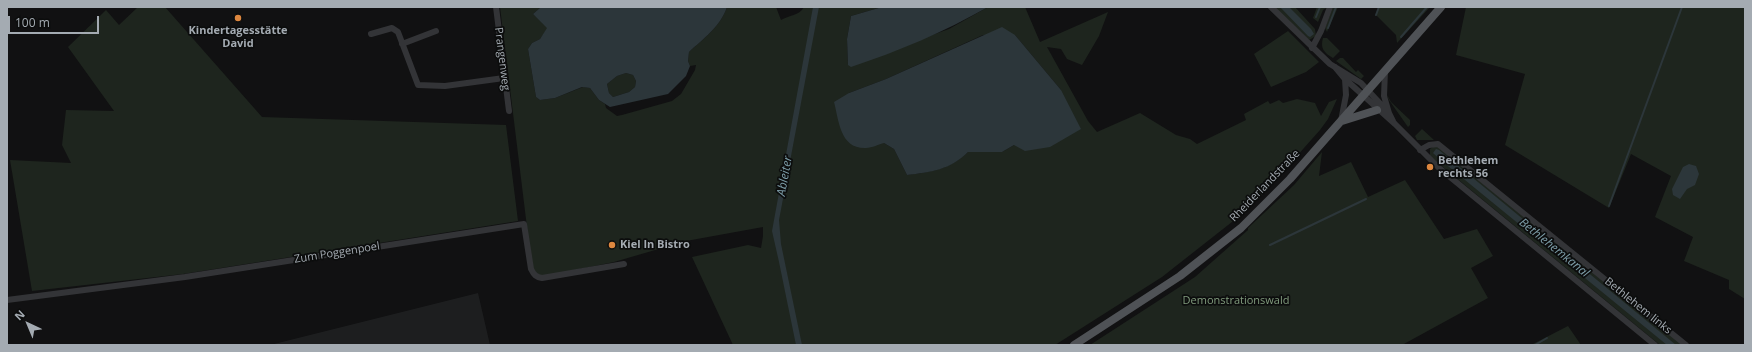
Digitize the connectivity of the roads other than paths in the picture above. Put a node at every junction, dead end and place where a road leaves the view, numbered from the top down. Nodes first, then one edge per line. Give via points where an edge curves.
1 (496, 7) edge
2 (1271, 7) edge
3 (1330, 7) edge
4 (1441, 7) edge
5 (436, 31) dead end
6 (371, 34) dead end
7 (402, 44) junction
8 (1312, 48) junction
9 (1335, 67) junction
10 (1385, 71) junction
11 (504, 78) junction
12 (1345, 79) junction
13 (1365, 93) junction
14 (1378, 110) junction
15 (509, 111) dead end
16 (1389, 113) junction
17 (1341, 121) junction
18 (1395, 124) junction
19 (1420, 150) junction
20 (624, 264) dead end
21 (7, 300) edge
22 (1074, 345) edge
23 (1655, 345) edge
24 (1686, 345) edge

1 - 11 street, Prangenweg
2 - 8 street
3 - 8 street
4 - 10 main road, Rheiderlandstraße
5 - 7 street
6 - 7 street via 392,28 398,32
7 - 11 street via 418,84 445,86
8 - 9 street
9 - 12 street
9 - 13 street via 1361,83
10 - 13 main road, Rheiderlandstraße
10 - 16 street via 1384,96
11 - 15 street, Prangenweg
12 - 13 street
12 - 17 street via 1346,95
13 - 14 street
13 - 16 street
13 - 17 main road, Rheiderlandstraße
14 - 17 main road
14 - 18 street
16 - 18 street
17 - 22 main road, Rheiderlandstraße via 1290,179 1225,241 1180,276
18 - 19 street
19 - 23 street
19 - 24 street, Bethlehem links via 1438,144
20 - 21 street, Zum Poggenpoel via 538,277 531,269 524,224 185,277

